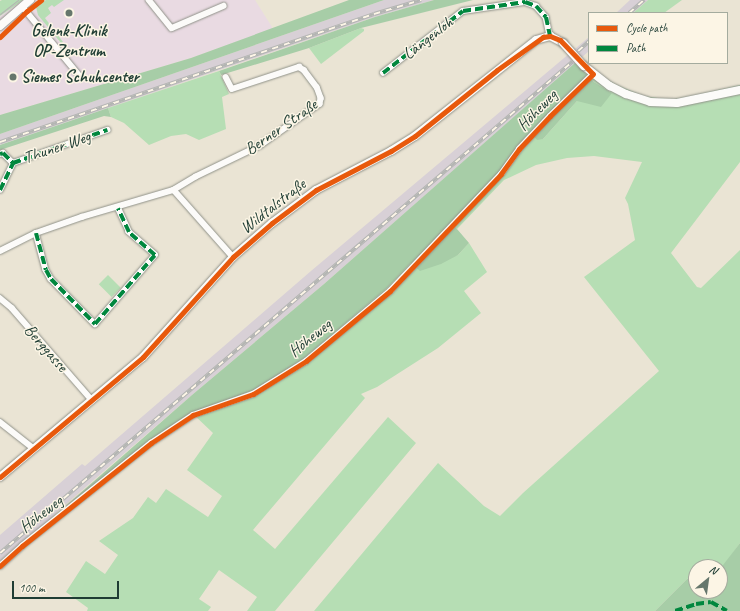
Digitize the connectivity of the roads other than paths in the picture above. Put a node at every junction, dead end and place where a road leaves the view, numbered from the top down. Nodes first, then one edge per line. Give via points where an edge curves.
1 (30, 0) edge
2 (150, 0) edge
3 (22, 6) junction
4 (223, 6) dead end
5 (0, 26) edge
6 (550, 36) junction
7 (383, 73) dead end
8 (592, 74) junction
9 (80, 76) dead end
10 (226, 77) dead end
11 (740, 90) edge
12 (108, 130) dead end
13 (0, 154) edge
14 (13, 163) junction
15 (0, 190) edge
16 (174, 190) junction
17 (118, 208) junction
18 (36, 233) junction
19 (0, 251) edge
20 (233, 257) junction
21 (0, 298) edge
22 (91, 399) junction
23 (0, 422) edge
24 (33, 448) junction
25 (0, 477) edge
26 (0, 566) edge

1 - 3 street
2 - 4 street via 172,28
3 - 5 street
3 - 9 street
6 - 7 street, Längenloh via 546,17 536,6 525,2 463,11
6 - 8 street, bridge via 563,43
6 - 20 street, Wildtalstraße via 543,37 531,45 391,152 316,190
8 - 11 street via 626,94 664,104
8 - 26 street, Höheweg via 550,116 501,174 390,291 306,361 253,394 193,415 151,444
10 - 16 street, Berner Straße via 232,89 299,67 317,87 321,98 320,104 260,146
12 - 14 street, Thuner Weg
13 - 14 street via 3,153
14 - 15 street, Thuner Weg
16 - 17 street, Berner Straße
16 - 20 street
17 - 18 street, Berner Straße
17 - 18 street via 129,232 155,255 95,324 51,279
18 - 19 street, Berner Straße
20 - 22 street, Wildtalstraße via 143,356
21 - 22 street, Berggasse
22 - 24 street, Wildtalstraße
23 - 24 street
24 - 25 street, Wildtalstraße

